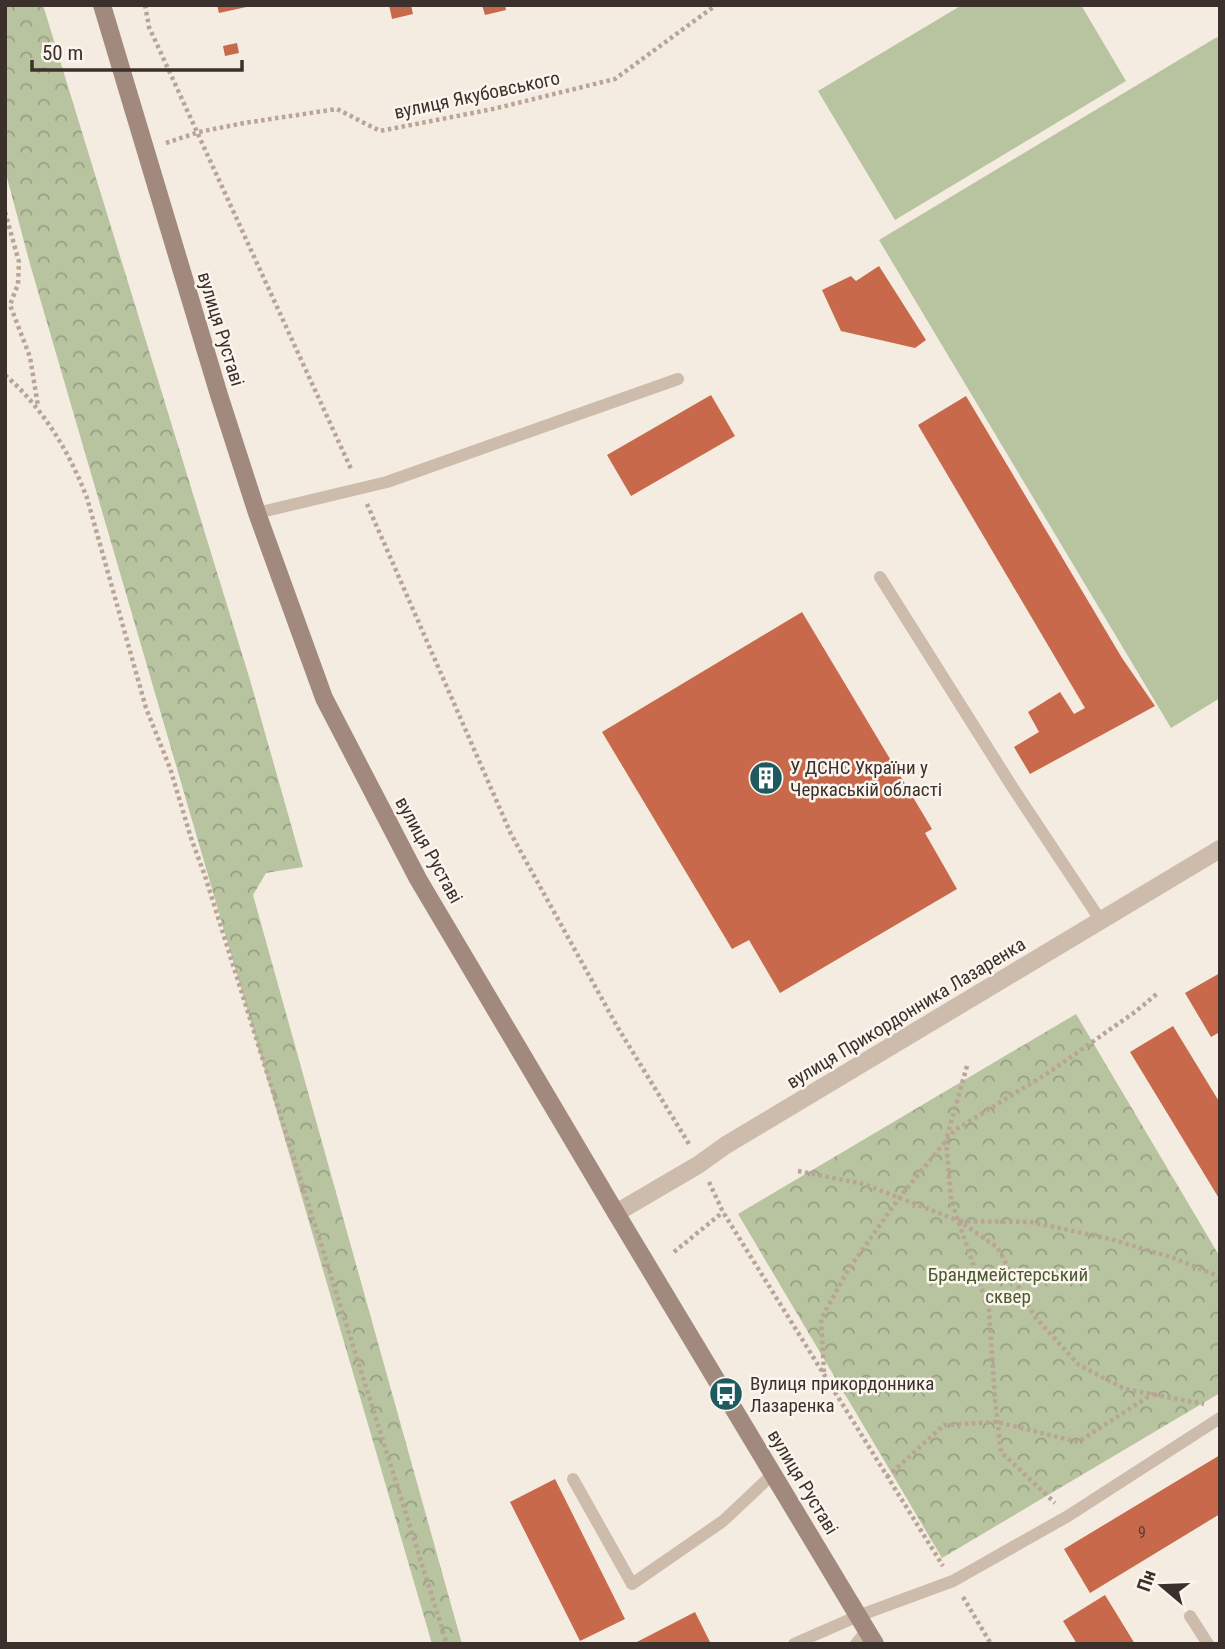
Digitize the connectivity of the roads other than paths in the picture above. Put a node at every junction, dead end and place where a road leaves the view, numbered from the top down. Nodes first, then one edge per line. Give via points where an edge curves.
1 (102, 5) edge
2 (678, 379) dead end
3 (257, 513) junction
4 (880, 577) dead end
5 (1220, 849) edge
6 (1101, 921) junction
7 (615, 1213) junction
8 (1220, 1418) edge
9 (773, 1474) junction
10 (573, 1479) dead end
11 (1190, 1616) dead end
12 (864, 1633) edge
13 (794, 1644) edge
14 (1208, 1644) edge

1 - 3 main road, вулиця Руставі
2 - 3 lane via 387,482
3 - 7 main road, вулиця Руставі via 324,698 418,879
4 - 6 lane
5 - 6 street, вулиця Прикордонника Лазаренка
6 - 7 street, вулиця Прикордонника Лазаренка
7 - 9 main road, вулиця Руставі
8 - 12 lane via 1068,1516
9 - 10 lane via 723,1521 632,1584
9 - 12 main road, вулиця Руставі
11 - 14 lane
12 - 13 lane

